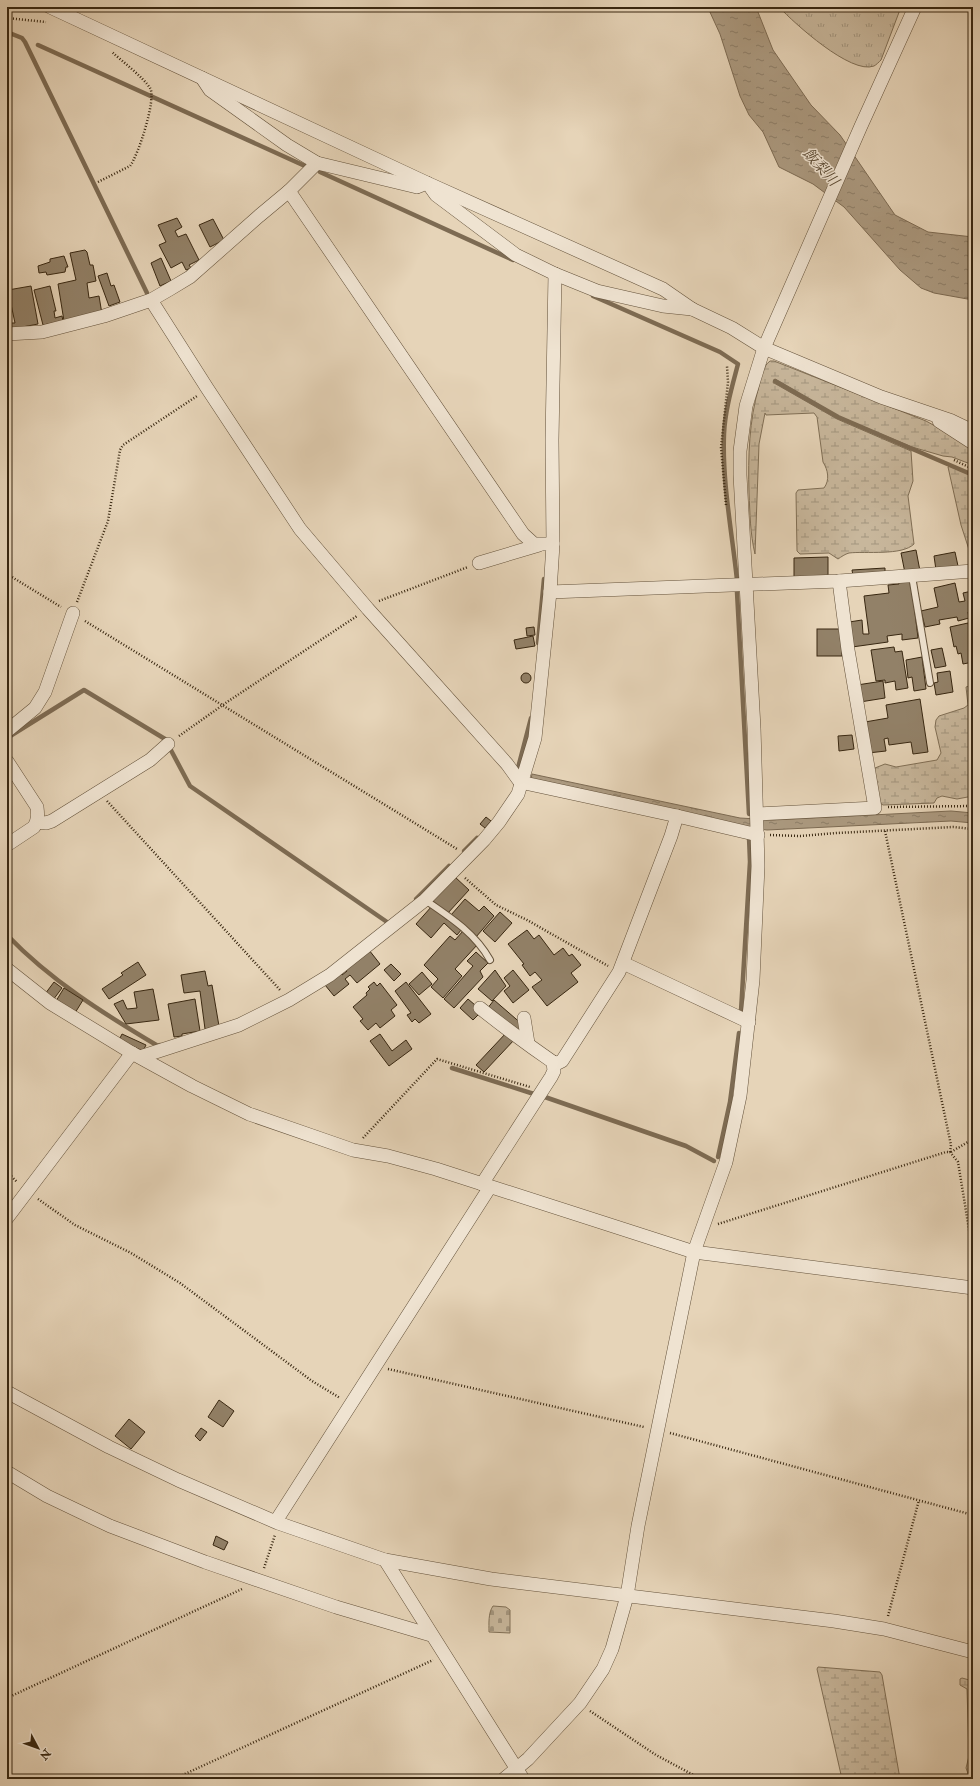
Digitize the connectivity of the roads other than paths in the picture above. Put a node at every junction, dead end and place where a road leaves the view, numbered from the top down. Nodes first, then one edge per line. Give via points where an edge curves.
1 (50, 7) edge
2 (915, 7) edge
3 (202, 77) junction
4 (317, 163) junction
5 (428, 184) junction
6 (289, 191) junction
7 (555, 274) junction
8 (151, 300) junction
9 (692, 309) junction
10 (7, 334) edge
11 (764, 348) junction
12 (930, 413) junction
13 (973, 431) edge
14 (973, 443) edge
15 (553, 544) junction
16 (539, 545) junction
17 (479, 563) road end
18 (973, 571) edge
19 (912, 576) junction
20 (839, 581) junction
21 (746, 585) junction
22 (550, 592) junction
23 (73, 613) road end
24 (930, 683) dead end
25 (7, 731) edge
26 (168, 744) road end
27 (7, 761) edge
28 (519, 782) junction
29 (757, 815) junction
30 (677, 816) junction
31 (37, 822) junction
32 (758, 833) junction
33 (7, 845) edge
34 (425, 900) junction
35 (490, 960) dead end
36 (621, 968) junction
37 (7, 969) edge
38 (480, 1008) dead end
39 (524, 1018) dead end
40 (749, 1022) junction
41 (528, 1043) junction
42 (136, 1055) junction
43 (553, 1062) junction
44 (486, 1185) junction
45 (7, 1218) edge
46 (694, 1252) junction
47 (973, 1288) edge
48 (7, 1392) edge
49 (7, 1472) edge
50 (277, 1522) junction
51 (385, 1560) junction
52 (628, 1596) junction
53 (431, 1635) junction
54 (973, 1652) edge
55 (520, 1774) edge
56 (504, 1779) edge

1 - 3 street
2 - 11 street
3 - 4 street via 210,90 286,145
3 - 5 street
4 - 5 street via 417,187
4 - 6 street
5 - 7 street via 436,196 516,255
5 - 9 street via 663,289
6 - 8 street via 190,277
6 - 16 street via 523,534 530,542
7 - 9 street via 597,291 663,306
7 - 15 street
8 - 10 street via 104,316 42,332
8 - 28 street via 300,529 371,606 507,764
9 - 11 street via 732,328
11 - 12 street via 882,397
11 - 21 street via 746,406 740,451
12 - 13 street
12 - 14 street via 952,432
15 - 16 street
15 - 22 street
16 - 17 street
18 - 19 street
19 - 20 street
19 - 24 lane
20 - 21 street
20 - 29 street via 875,808
21 - 22 street
21 - 29 street
22 - 28 street via 535,738
23 - 25 street via 39,704
26 - 31 street via 150,760 52,821
27 - 31 street via 37,807
28 - 30 street
28 - 34 street via 518,794 500,822
29 - 32 street
30 - 32 street
30 - 36 street
31 - 33 street via 30,830
32 - 40 street via 757,912
34 - 35 lane via 473,937
34 - 42 street via 330,975 289,1000 239,1026
36 - 40 street
36 - 43 street via 562,1061
37 - 42 street via 50,1003
38 - 41 street via 512,1034
39 - 41 street
40 - 46 street via 740,1096 726,1162
41 - 43 street
42 - 44 street via 249,1114 353,1150 396,1158
42 - 45 street
43 - 44 street via 554,1071
44 - 46 street
44 - 50 street
46 - 47 street
46 - 52 street via 638,1526
48 - 50 street via 108,1447
49 - 53 street via 47,1496 110,1526 259,1581
50 - 51 street
51 - 52 street via 491,1579
51 - 53 street
52 - 54 street via 884,1629
52 - 55 street via 612,1649 602,1669 580,1703
53 - 55 street
55 - 56 street

